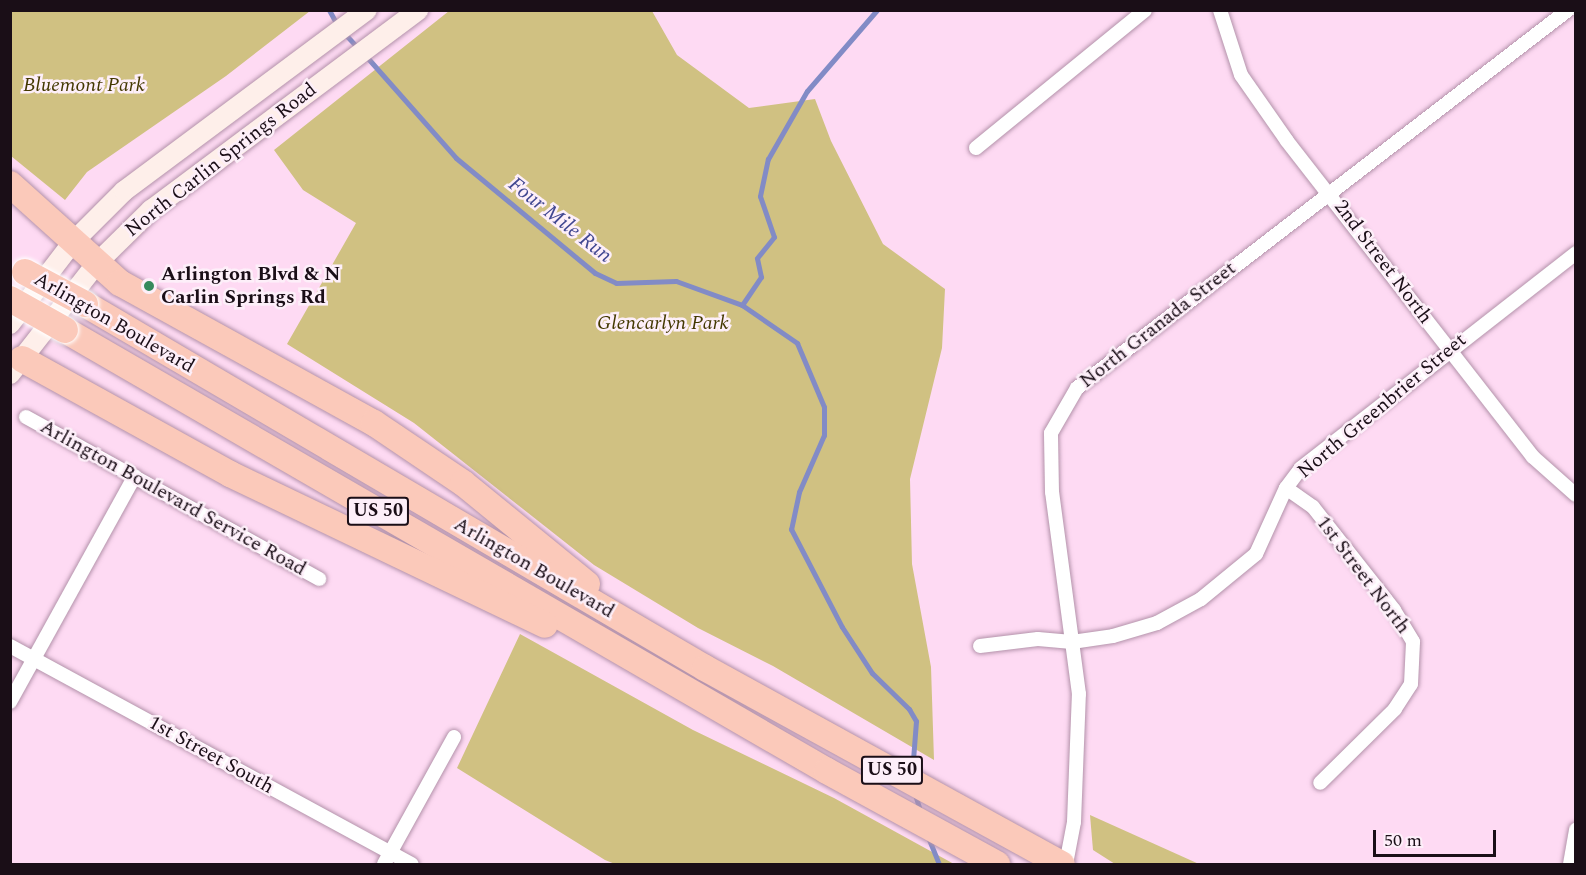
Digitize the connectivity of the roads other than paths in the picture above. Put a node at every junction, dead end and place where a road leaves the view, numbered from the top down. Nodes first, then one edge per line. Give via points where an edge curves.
1 (418, 10) edge
2 (1146, 10) edge
3 (1220, 10) edge
4 (1568, 10) edge
5 (366, 12) edge
6 (976, 148) dead end
7 (10, 184) edge
8 (1329, 192) junction
9 (73, 242) junction
10 (1575, 253) edge
11 (97, 263) junction
12 (18, 268) edge
13 (10, 299) edge
14 (10, 324) edge
15 (1449, 349) junction
16 (14, 362) edge
17 (26, 417) dead end
18 (135, 476) junction
19 (1286, 488) junction
20 (1575, 495) edge
21 (319, 579) dead end
22 (1072, 642) junction
23 (10, 646) edge
24 (980, 646) dead end
25 (34, 658) junction
26 (705, 668) junction
27 (691, 693) junction
28 (10, 702) edge
29 (454, 737) dead end
30 (1320, 783) dead end
31 (1575, 830) edge
32 (387, 859) edge
33 (994, 863) edge
34 (412, 864) edge
35 (1062, 864) edge
36 (1066, 864) edge
37 (1570, 864) edge

1 - 11 main road, North Carlin Springs Road via 151,210
2 - 6 street
3 - 8 street, 2nd Street North via 1241,75
4 - 8 street, North Granada Street
5 - 9 main road, North Carlin Springs Road via 124,191
7 - 9 highway
8 - 15 street, 2nd Street North
8 - 22 street, North Granada Street via 1077,388 1051,433 1052,492
9 - 11 highway
9 - 14 main road, North Carlin Springs Road
10 - 15 street, North Greenbrier Street
11 - 16 main road, North Carlin Springs Road
11 - 26 highway via 120,283 374,423 463,483 586,584
12 - 26 highway, Arlington Boulevard / US 50, bridge
13 - 27 highway, Arlington Boulevard / US 50, bridge
15 - 19 street, North Greenbrier Street via 1301,468
15 - 20 street, 2nd Street North via 1533,457
16 - 27 highway via 334,527
17 - 18 street, Arlington Boulevard Service Road
18 - 21 street, Arlington Boulevard Service Road
18 - 25 street
19 - 22 street, North Greenbrier Street via 1256,554 1201,599 1157,622 1113,636
19 - 30 street, 1st Street North via 1312,507 1394,610 1413,642 1411,684 1395,709
22 - 24 street, North Greenbrier Street via 1038,639
22 - 36 street, North Granada Street via 1079,694 1074,822
23 - 25 street, 1st Street South
25 - 28 street
25 - 32 street, 1st Street South
26 - 35 highway, Arlington Boulevard / US 50
27 - 33 highway, Arlington Boulevard / US 50
29 - 32 street
31 - 37 street
32 - 34 street, 1st Street South

